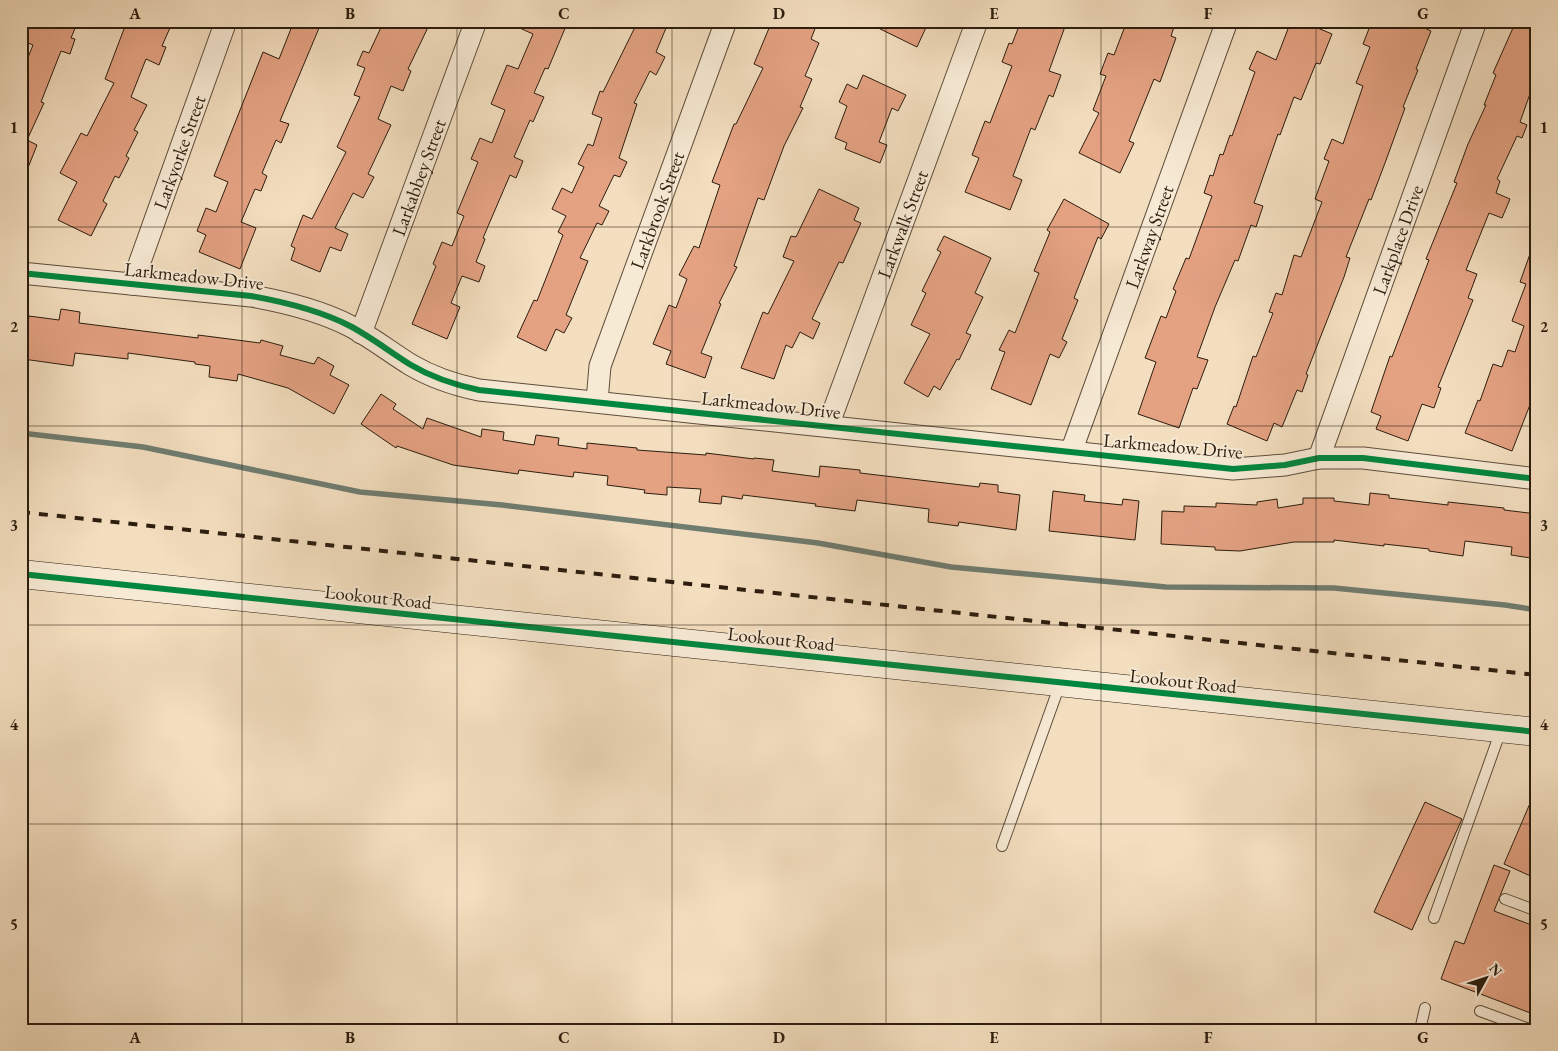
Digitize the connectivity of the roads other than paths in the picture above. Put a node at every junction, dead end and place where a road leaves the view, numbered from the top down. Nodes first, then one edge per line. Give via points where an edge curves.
1 (226, 21) edge
2 (476, 21) edge
3 (726, 21) edge
4 (977, 21) edge
5 (1227, 21) edge
6 (1476, 21) edge
7 (21, 272) edge
8 (132, 284) junction
9 (361, 333) junction
10 (598, 401) junction
11 (828, 426) junction
12 (1071, 452) junction
13 (1319, 458) junction
14 (1537, 479) edge
15 (21, 574) edge
16 (1060, 683) junction
17 (1502, 729) junction
18 (1537, 732) edge
19 (1002, 846) dead end
20 (1505, 899) dead end
21 (1537, 911) edge
22 (1434, 918) dead end
23 (1425, 1008) dead end
24 (1480, 1011) dead end
25 (1514, 1027) edge
26 (1420, 1030) edge
27 (1532, 1030) edge

1 - 8 street, Larkyorke Street
2 - 9 street, Larkabbey Street
3 - 10 street, Larkbrook Street via 600,366
4 - 11 street, Larkwalk Street
5 - 12 street, Larkway Street
6 - 13 street, Larkplace Drive
7 - 8 street, Larkmeadow Drive
8 - 9 street, Larkmeadow Drive via 285,302 317,312
9 - 10 street, Larkmeadow Drive via 430,375 455,385
10 - 11 street, Larkmeadow Drive
11 - 12 street, Larkmeadow Drive
12 - 13 street, Larkmeadow Drive via 1233,469 1285,465
13 - 14 street, Larkmeadow Drive via 1363,458
15 - 16 street, Lookout Road
16 - 17 street, Lookout Road
16 - 19 lane
17 - 18 street, Lookout Road
17 - 22 lane
20 - 21 lane
23 - 26 lane
24 - 25 lane
25 - 27 lane

